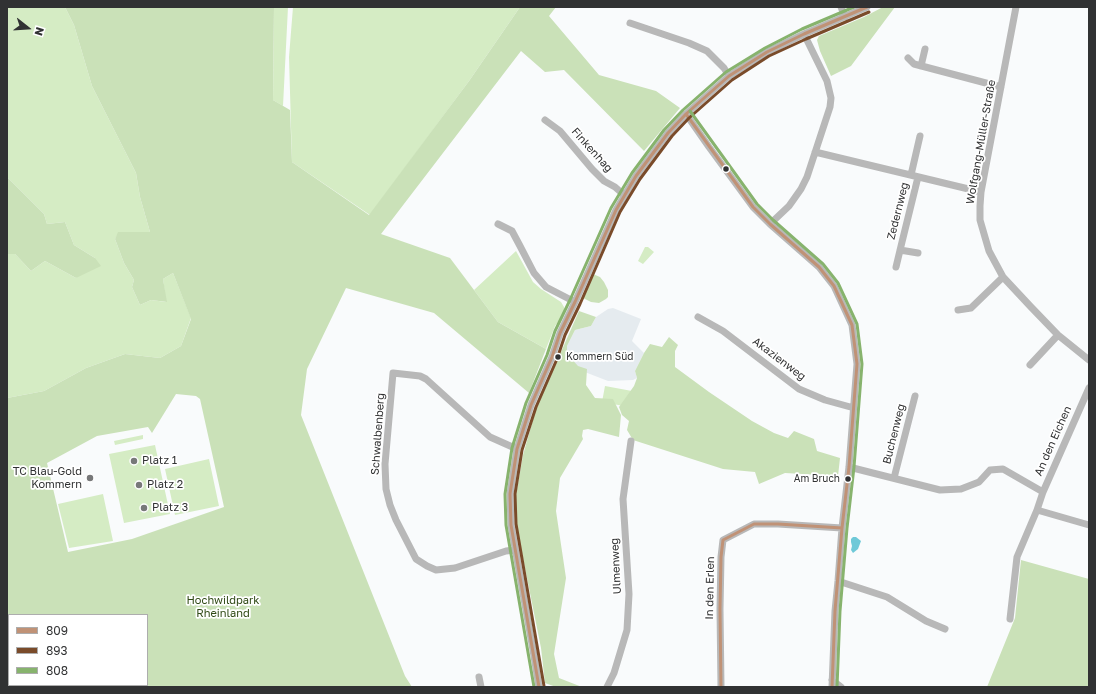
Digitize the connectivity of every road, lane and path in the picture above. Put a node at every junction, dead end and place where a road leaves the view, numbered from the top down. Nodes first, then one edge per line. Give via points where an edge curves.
1 (841, 7) edge
2 (867, 7) edge
3 (1016, 7) edge
4 (845, 17) junction
5 (630, 23) dead end
6 (804, 34) junction
7 (926, 49) dead end
8 (908, 58) dead end
9 (921, 66) junction
10 (728, 76) junction
11 (1001, 87) junction
12 (686, 114) junction
13 (545, 120) dead end
14 (920, 136) dead end
15 (816, 152) junction
16 (915, 176) junction
17 (981, 192) junction
18 (624, 195) junction
19 (498, 224) dead end
20 (770, 224) junction
21 (900, 250) junction
22 (918, 253) dead end
23 (896, 268) dead end
24 (1003, 277) junction
25 (575, 302) junction
26 (958, 310) dead end
27 (698, 317) dead end
28 (1058, 335) junction
29 (1089, 360) edge
30 (1030, 365) dead end
31 (1089, 388) edge
32 (915, 396) dead end
33 (1086, 400) edge
34 (854, 408) junction
35 (631, 441) dead end
36 (517, 449) junction
37 (849, 466) junction
38 (894, 478) junction
39 (1043, 492) junction
40 (1037, 510) junction
41 (1089, 525) edge
42 (842, 528) junction
43 (515, 550) junction
44 (838, 581) junction
45 (1010, 619) dead end
46 (945, 629) dead end
47 (478, 677) dead end
48 (832, 683) edge
49 (481, 687) edge
50 (539, 687) edge
51 (607, 687) edge
52 (721, 687) edge
53 (841, 687) edge

1 - 4 street
2 - 4 street
3 - 11 street, Wolfgang-Müller-Straße
4 - 6 street
5 - 10 street via 707,51 724,68
6 - 10 street via 767,52
6 - 15 street via 827,81 831,98
7 - 9 street
8 - 9 street
9 - 11 street
10 - 12 street
11 - 17 street, Wolfgang-Müller-Straße
12 - 18 street via 668,133
12 - 20 street via 753,206
13 - 18 street, Finkenhag via 560,131 604,181
14 - 16 street, Zedernweg
15 - 16 street
15 - 20 street via 801,189 790,206
16 - 17 street
16 - 21 street, Zedernweg
17 - 24 street, Wolfgang-Müller-Straße via 980,220 989,251
18 - 25 street
19 - 25 street via 512,232 534,273 546,287
20 - 34 street via 819,267 834,286 852,325 857,364
21 - 22 street, Zedernweg
21 - 23 street, Zedernweg
24 - 26 street via 971,308
24 - 28 street, Wolfgang-Müller-Straße
25 - 36 street via 531,405
27 - 34 street, Akazienweg via 723,331 799,389
28 - 29 street, Wolfgang-Müller-Straße
28 - 30 street
31 - 33 street, An den Eichen
32 - 38 street, Buchenweg
33 - 39 street, An den Eichen
34 - 37 street
35 - 51 street, Ulmenweg via 623,498 629,594 627,630
36 - 43 street via 510,494
36 - 43 street, Schwalbenberg via 490,437 426,379 393,373 384,464 386,489 396,520 416,559 436,570 455,568
37 - 38 street, Buchenweg
37 - 42 street
38 - 39 street, Buchenweg via 940,490 961,489 979,482 990,470 1003,469
39 - 40 street
40 - 41 street
40 - 45 street via 1017,557
42 - 44 street
42 - 52 street, In den Erlen via 754,524 723,540 720,601
43 - 50 street
44 - 46 street via 887,597 926,621
44 - 48 street
47 - 49 street
48 - 53 street

